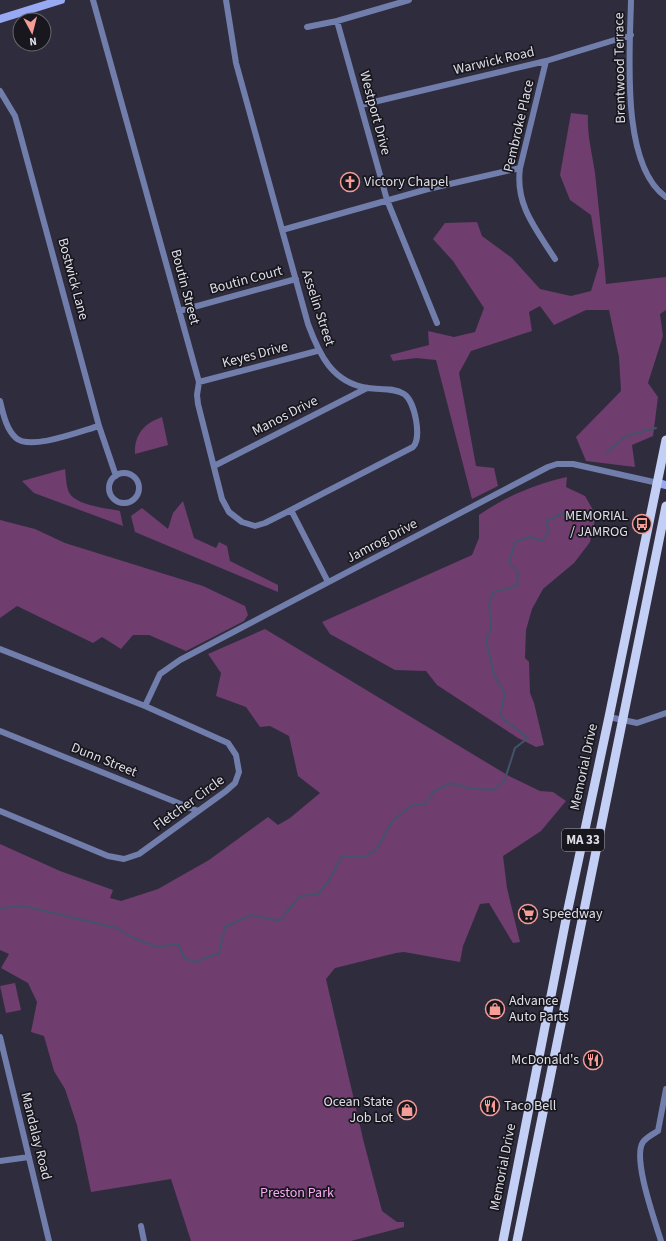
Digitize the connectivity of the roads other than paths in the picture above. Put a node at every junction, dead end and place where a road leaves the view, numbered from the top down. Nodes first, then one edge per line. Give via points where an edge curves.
1 (61, 0) edge
2 (93, 0) edge
3 (226, 0) edge
4 (406, 0) edge
5 (631, 0) edge
6 (0, 19) edge
7 (337, 21) junction
8 (307, 27) dead end
9 (630, 35) junction
10 (546, 61) junction
11 (0, 91) edge
12 (361, 105) junction
13 (520, 168) junction
14 (666, 197) edge
15 (387, 200) junction
16 (282, 230) junction
17 (556, 258) dead end
18 (296, 279) junction
19 (179, 311) junction
20 (437, 323) dead end
21 (317, 351) junction
22 (199, 382) junction
23 (367, 388) junction
24 (0, 401) edge
25 (99, 426) junction
26 (666, 440) edge
27 (214, 466) junction
28 (116, 476) junction
29 (662, 484) edge
30 (666, 506) edge
31 (291, 510) junction
32 (328, 582) junction
33 (0, 649) edge
34 (145, 706) junction
35 (666, 713) edge
36 (609, 717) junction
37 (623, 720) junction
38 (0, 731) edge
39 (0, 811) edge
40 (198, 811) junction
41 (0, 1037) edge
42 (666, 1089) edge
43 (532, 1090) junction
44 (548, 1091) junction
45 (666, 1129) edge
46 (658, 1131) junction
47 (29, 1157) junction
48 (0, 1161) edge
49 (141, 1226) dead end
50 (48, 1241) edge
51 (144, 1241) edge
52 (503, 1241) edge
53 (518, 1241) edge
54 (661, 1241) edge

1 - 6 street
2 - 19 street, Boutin Street
3 - 16 street, Asselin Street via 236,63
4 - 7 street
5 - 9 street, Brentwood Terrace
7 - 8 street
7 - 12 street, Westport Drive
9 - 10 street, Warwick Road
9 - 14 street, Brentwood Terrace via 630,108 633,132 645,170 656,188
10 - 12 street, Warwick Road
10 - 13 street, Pembroke Place
11 - 25 street, Bostwick Lane via 15,116
12 - 15 street, Westport Drive
13 - 15 street
13 - 17 street, Pembroke Place via 518,186 521,200
15 - 16 street
15 - 20 street, Westport Drive
16 - 18 street, Asselin Street
18 - 19 street, Boutin Court
18 - 21 street, Asselin Street
19 - 22 street, Boutin Street
21 - 22 street, Keyes Drive
21 - 23 street, Asselin Street via 340,375 356,385
22 - 27 street, Boutin Street via 198,404
23 - 27 street, Manos Drive
23 - 31 street, Asselin Street via 395,390 406,395 413,408 417,426 416,445
24 - 25 street via 10,431 23,442 45,440
25 - 28 street, Bostwick Lane
26 - 29 main road, Memorial Drive / MA 33
27 - 31 street, Boutin Street via 224,503 229,512 242,522 258,526
28 - 28 street via 126,473 136,479 139,490 134,499 124,503 114,498 110,485
29 - 32 street, Jamrog Drive via 577,464 557,464
29 - 36 main road, Memorial Drive / MA 33
30 - 37 main road, Memorial Drive / MA 33
31 - 32 street
32 - 34 street, Jamrog Drive via 173,664 158,678
33 - 34 street, Fletcher Circle
34 - 40 street, Fletcher Circle via 228,743 235,752 239,772 235,783
35 - 37 street via 637,723
36 - 37 street
36 - 43 main road, Memorial Drive / MA 33
37 - 44 main road, Memorial Drive / MA 33
38 - 40 street, Dunn Street
39 - 40 street, Fletcher Circle via 120,859 138,854
41 - 47 street, Mandalay Road
42 - 46 street
43 - 44 main road
43 - 52 main road, Memorial Drive / MA 33
44 - 53 main road, Memorial Drive / MA 33
45 - 46 street
46 - 54 street via 643,1142 640,1166
47 - 48 street
47 - 50 street, Mandalay Road
49 - 51 street

